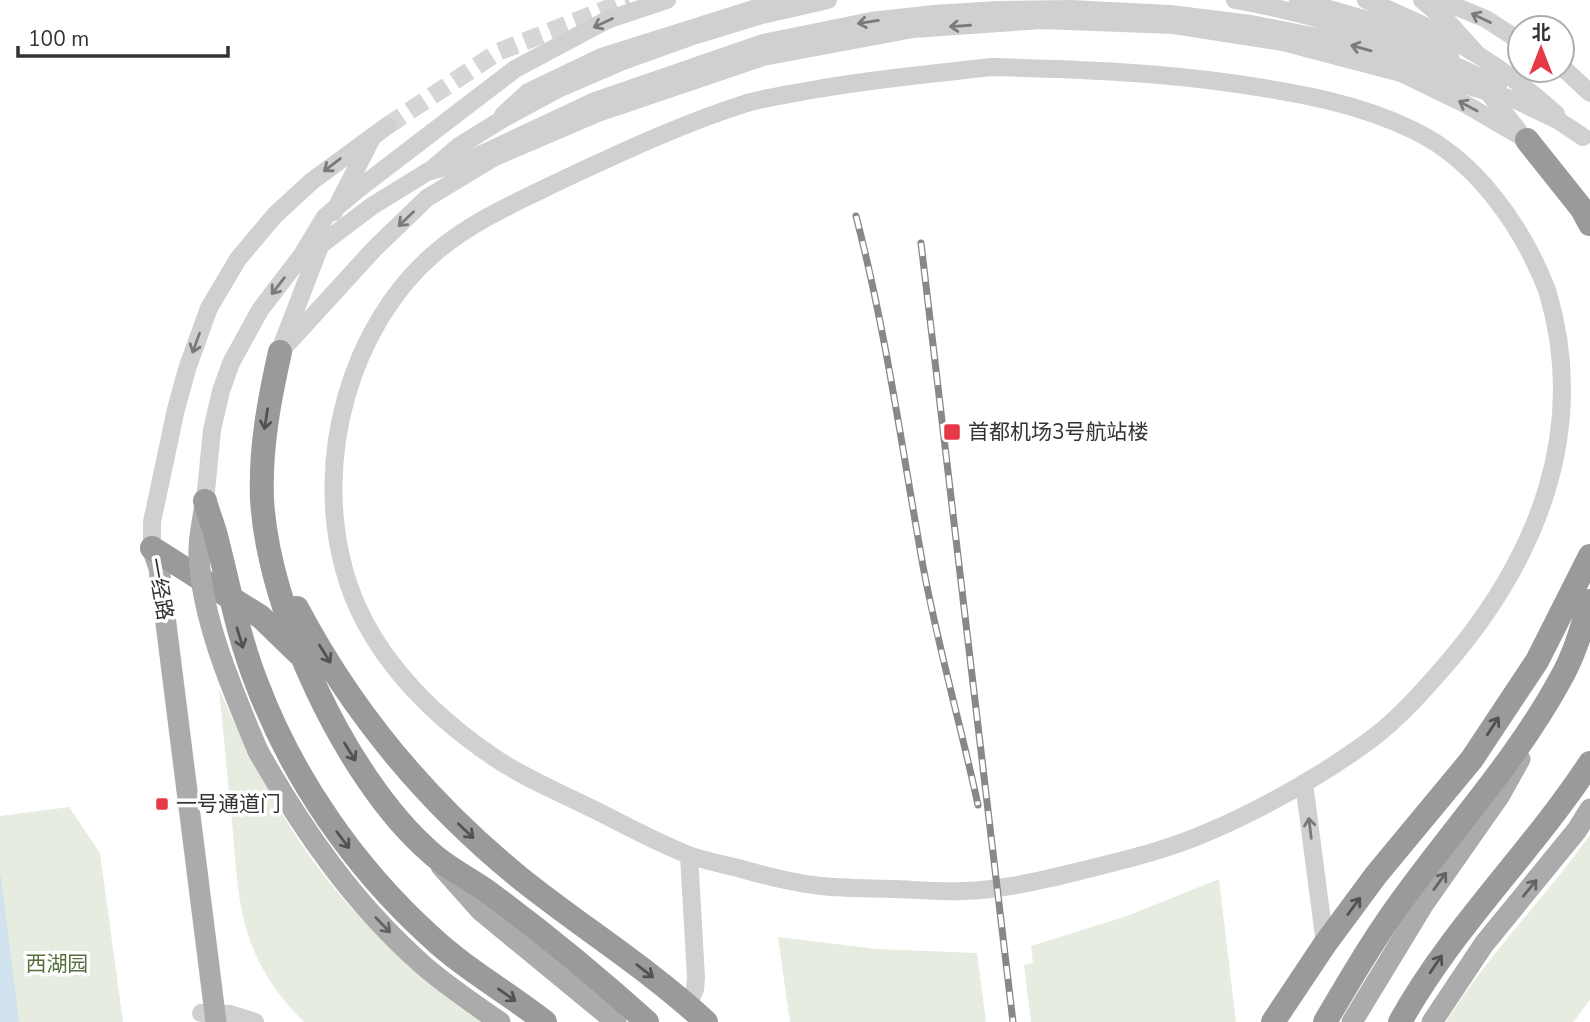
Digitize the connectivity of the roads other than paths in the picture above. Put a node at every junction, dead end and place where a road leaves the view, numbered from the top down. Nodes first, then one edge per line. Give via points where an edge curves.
1 (667, 0) edge
2 (782, 0) edge
3 (828, 0) edge
4 (1235, 0) edge
5 (1298, 0) edge
6 (1366, 0) edge
7 (1422, 0) edge
8 (1440, 0) edge
9 (1506, 32) edge
10 (1576, 80) edge
11 (1590, 93) edge
12 (1518, 101) junction
13 (1586, 139) edge
14 (1527, 140) junction
15 (427, 172) junction
16 (427, 198) junction
17 (1586, 216) edge
18 (297, 262) junction
19 (280, 352) junction
20 (205, 501) junction
21 (152, 548) junction
22 (270, 551) junction
23 (1590, 556) edge
24 (1590, 601) edge
25 (307, 665) junction
26 (1561, 680) junction
27 (1590, 763) edge
28 (1304, 783) junction
29 (1590, 809) edge
30 (428, 851) junction
31 (689, 855) junction
32 (1325, 944) junction
33 (697, 1014) edge
34 (209, 1017) edge
35 (255, 1022) edge
36 (500, 1022) edge
37 (545, 1022) edge
38 (616, 1022) edge
39 (647, 1022) edge
40 (1273, 1022) edge
41 (1325, 1022) edge
42 (1352, 1022) edge
43 (1400, 1022) edge
44 (1432, 1022) edge

1 -> 18 street, bridge via 607,20 515,69 343,201 320,223
2 - 16 street via 601,57 527,92 457,159
3 - 15 street, bridge via 710,31 602,70 506,117
4 - 12 street, bridge via 1379,36 1469,72
5 - 14 street via 1395,29 1466,65
6 - 13 street, bridge via 1488,59
7 - 17 street via 1464,38 1510,97
9 -> 8 street
10 - 11 street
12 - 13 street, bridge
12 -> 15 street, bridge via 1379,53 1251,24 1139,12 967,11 871,21 763,43 595,101 467,161
14 -> 16 street via 1401,73 1283,42 1174,25 1042,20 913,29 763,57 598,113 493,158
14 - 17 highway
15 - 18 street, bridge
16 -> 19 street
18 -> 20 street, bridge via 253,321 227,373 212,430
19 -> 21 street via 339,199 372,138 387,125 275,215 238,259 209,308 176,409 152,522
19 -> 22 highway via 262,456
20 -> 36 main road, bridge via 198,555 207,606 258,751 315,844 365,907 425,967
20 -> 37 highway, bridge via 250,665 275,727 313,797 356,857 413,921
21 - 25 highway via 261,617
21 - 34 main road, 一经路 via 146,570
22 - 25 highway
22 -> 33 highway via 303,619 355,702 415,778 493,856
32 -> 23 highway via 1472,759 1537,661
24 - 26 highway
25 -> 30 highway via 353,757
26 - 41 highway via 1509,759 1407,892
42 -> 26 main road via 1423,905 1500,795
43 -> 27 highway via 1457,934
28 - 31 street via 1161,850 1034,882 966,891 824,887
28 - 31 street via 1378,735 1423,691 1512,578 1541,518 1560,453 1567,403 1564,353 1534,257 1510,217 1471,172 1422,134 1370,111 1310,95 1095,70 991,67 862,81 752,101 641,143 479,220 432,255 396,294 364,347 345,400 336,454 334,510 343,567 360,616 393,666 431,709 499,761
32 -> 28 street
44 -> 29 main road via 1484,944
30 - 38 main road via 481,911
30 - 39 highway via 583,965
31 - 33 street
32 - 40 highway
34 - 35 street via 230,1014

